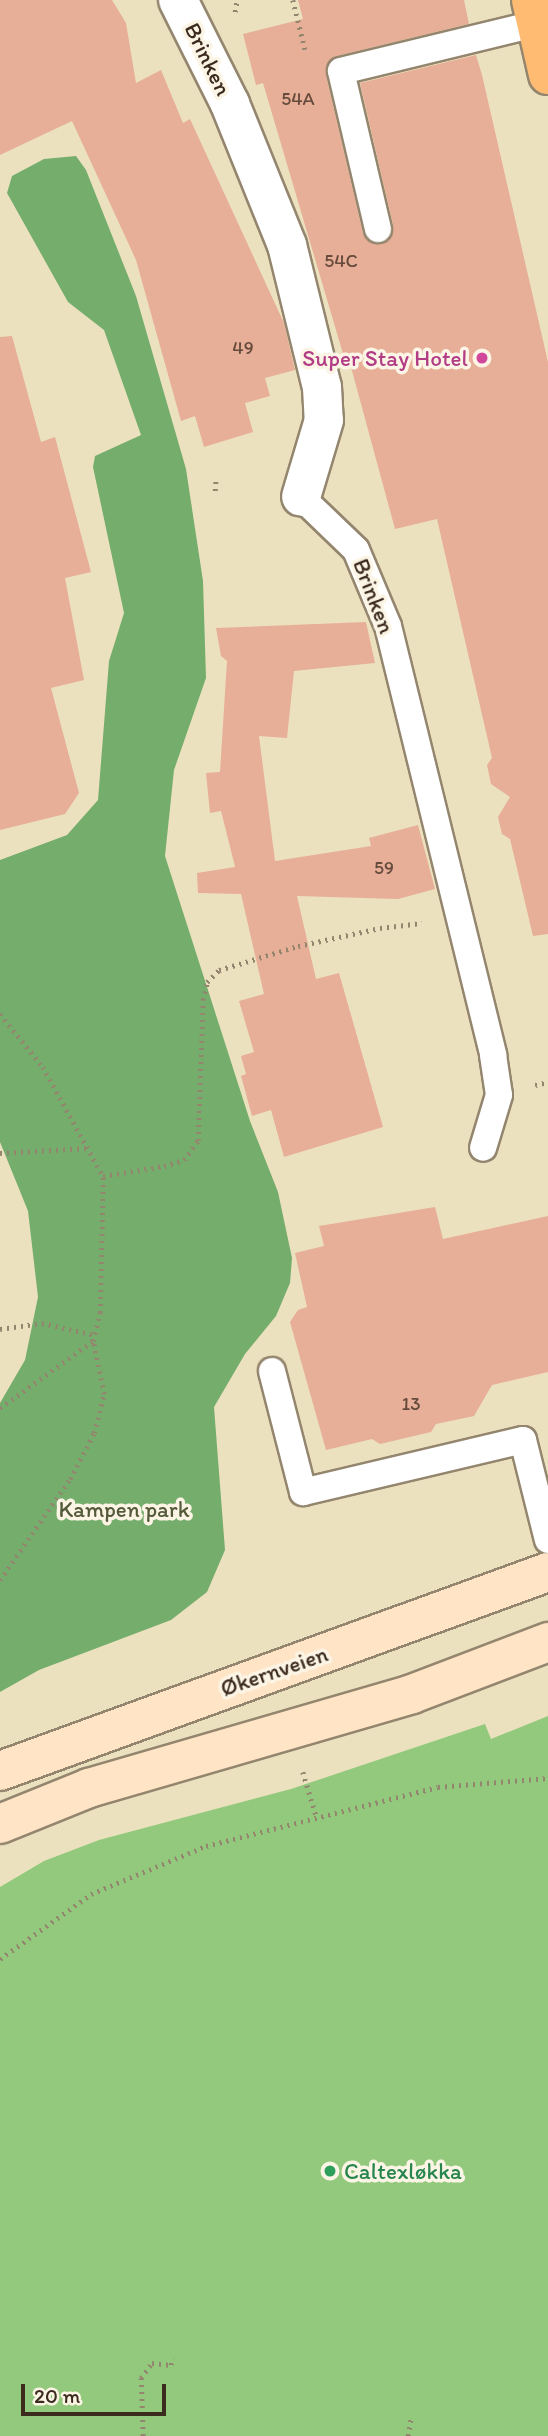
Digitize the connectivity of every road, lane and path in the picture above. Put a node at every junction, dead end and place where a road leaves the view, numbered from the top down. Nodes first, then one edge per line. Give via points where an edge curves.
1 (178, 0) edge
2 (533, 12) edge
3 (548, 75) edge
4 (378, 229) dead end
5 (216, 477) dead end
6 (215, 492) dead end
7 (301, 497) joint
8 (461, 920) junction
9 (0, 1014) edge
10 (87, 1148) junction
11 (483, 1148) dead end
12 (0, 1153) edge
13 (103, 1176) junction
14 (0, 1329) edge
15 (94, 1338) junction
16 (272, 1371) dead end
17 (0, 1408) edge
18 (548, 1541) edge
19 (548, 1572) edge
20 (0, 1580) edge
21 (548, 1642) edge
22 (0, 1771) edge
23 (303, 1772) dead end
24 (548, 1778) edge
25 (316, 1815) junction
26 (0, 1824) edge
27 (0, 1959) edge
28 (173, 2358) dead end
29 (411, 2416) dead end
30 (143, 2436) edge
31 (408, 2436) edge

1 - 7 street, Brinken via 230,104 287,245 322,387 324,419
2 - 3 main road
2 - 4 lane via 341,71
5 - 6 path
7 - 8 lane, Brinken via 356,550 375,592
8 - 11 lane, Brinken via 499,1095
8 - 13 path via 380,928 219,970 207,982 203,1000 198,1141 193,1151 164,1166
9 - 10 path via 43,1067
10 - 12 path
10 - 13 path
13 - 15 path via 100,1313
14 - 15 path via 42,1323
15 - 17 path
15 - 20 path via 104,1394 94,1433 70,1479
16 - 18 lane via 303,1492 523,1440
19 - 22 main road, Økernveien
21 - 26 main road via 412,1694 89,1788
23 - 25 path
24 - 25 path via 438,1787
25 - 27 path via 206,1846 91,1894
28 - 30 path via 172,2365 152,2363 141,2378
29 - 31 path

